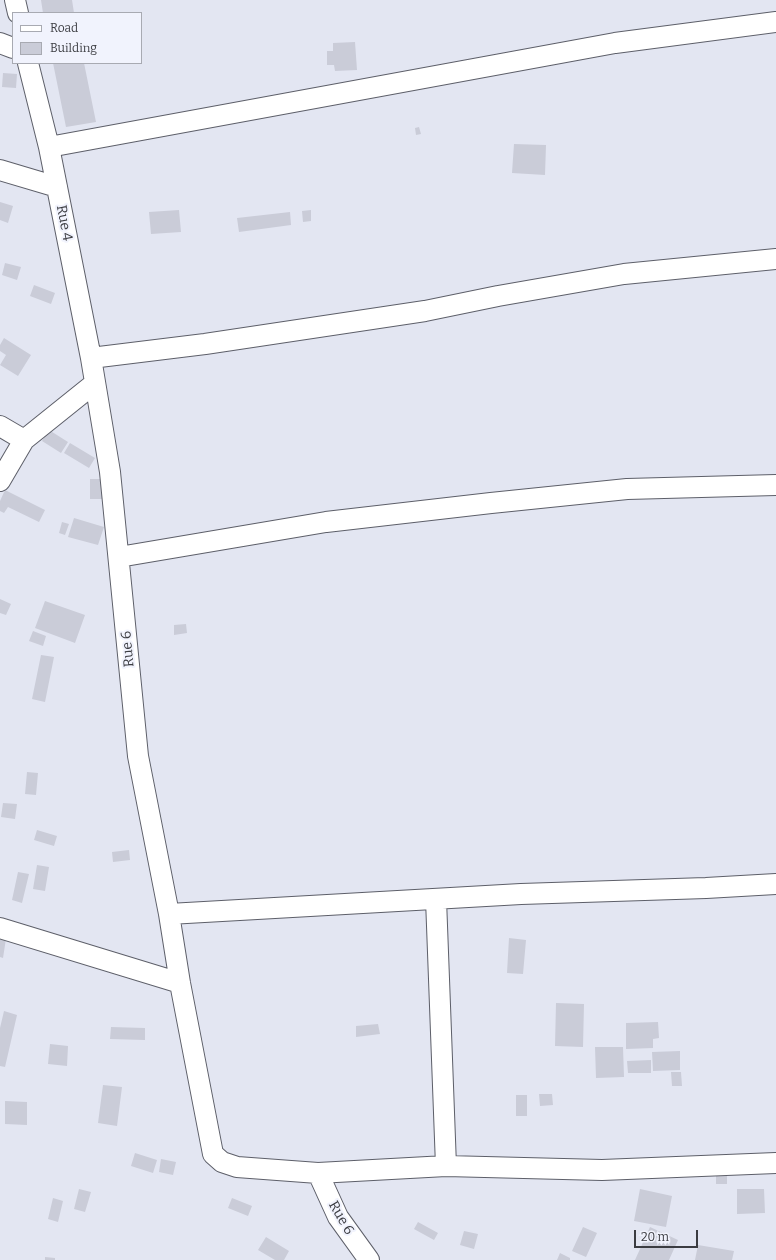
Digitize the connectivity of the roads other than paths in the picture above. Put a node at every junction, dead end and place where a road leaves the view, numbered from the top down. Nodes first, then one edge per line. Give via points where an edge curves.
1 (15, 0) edge
2 (18, 12) edge
3 (776, 22) edge
4 (0, 43) edge
5 (12, 48) edge
6 (28, 64) edge
7 (49, 147) junction
8 (0, 170) edge
9 (57, 187) junction
10 (776, 258) edge
11 (91, 358) junction
12 (95, 383) junction
13 (0, 426) edge
14 (24, 440) junction
15 (0, 481) edge
16 (776, 485) edge
17 (119, 557) junction
18 (776, 884) edge
19 (436, 899) junction
20 (169, 914) junction
21 (0, 928) edge
22 (180, 983) junction
23 (776, 1163) edge
24 (446, 1166) junction
25 (318, 1173) junction
26 (369, 1260) edge

1 - 2 street
3 - 7 street via 615,44
4 - 5 street
6 - 7 street, Rue 4
7 - 9 street, Rue 4
8 - 9 street
9 - 11 street, Rue 4
10 - 11 street via 624,274 425,311 205,344
11 - 12 street, Rue 4
12 - 14 street
12 - 17 street, Rue 6 via 110,472
13 - 14 street
14 - 15 street
16 - 17 street via 627,489 491,503 326,522
17 - 20 street, Rue 6 via 138,756
18 - 19 street
19 - 20 street
19 - 24 street
20 - 22 street, Rue 6
21 - 22 street
22 - 25 street, Rue 6 via 213,1154 222,1162 237,1167
23 - 24 street via 602,1170
24 - 25 street
25 - 26 street, Rue 6 via 338,1217

